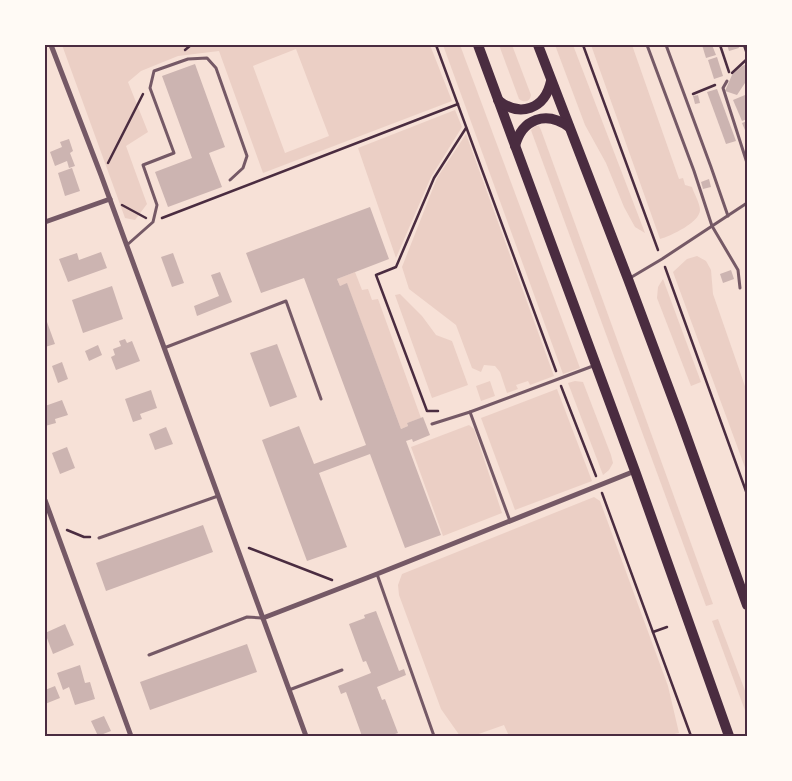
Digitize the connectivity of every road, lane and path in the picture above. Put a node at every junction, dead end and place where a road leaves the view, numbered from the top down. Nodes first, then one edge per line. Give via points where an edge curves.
1 (51, 45) edge
2 (191, 45) edge
3 (436, 45) edge
4 (478, 45) edge
5 (538, 45) edge
6 (647, 45) edge
7 (666, 45) edge
8 (720, 45) edge
9 (744, 45) edge
10 (182, 51) dead end
11 (747, 54) edge
12 (747, 59) edge
13 (154, 71) junction
14 (551, 81) junction
15 (727, 81) dead end
16 (706, 89) dead end
17 (696, 93) dead end
18 (498, 100) junction
19 (458, 104) junction
20 (466, 127) junction
21 (569, 127) junction
22 (515, 146) junction
23 (747, 163) edge
24 (102, 176) junction
25 (230, 180) dead end
26 (110, 199) junction
27 (747, 203) edge
28 (728, 216) junction
29 (45, 222) edge
30 (153, 222) junction
31 (712, 226) junction
32 (127, 245) junction
33 (628, 279) junction
34 (740, 288) dead end
35 (164, 348) junction
36 (596, 365) junction
37 (558, 380) junction
38 (321, 399) dead end
39 (444, 411) dead end
40 (470, 412) junction
41 (432, 424) dead end
42 (635, 471) junction
43 (600, 485) junction
44 (218, 496) junction
45 (45, 500) edge
46 (510, 521) junction
47 (74, 533) dead end
48 (84, 537) dead end
49 (99, 538) dead end
50 (236, 543) junction
51 (377, 574) junction
52 (347, 585) junction
53 (747, 605) edge
54 (263, 618) junction
55 (667, 627) dead end
56 (653, 632) junction
57 (149, 654) dead end
58 (342, 670) dead end
59 (289, 690) junction
60 (131, 736) edge
61 (306, 736) edge
62 (434, 736) edge
63 (691, 736) edge
64 (729, 736) edge

1 - 24 street
2 - 10 path
3 - 19 path
4 - 18 main road
5 - 14 main road
6 - 31 lane
7 - 28 lane
8 - 12 path via 730,75
9 - 11 path
13 - 24 path
13 - 25 lane via 188,59 207,58 216,68 247,156 243,168
13 - 30 lane via 150,88 174,153 144,165 157,206
14 - 18 main road via 542,101 535,106 512,108
14 - 21 main road
15 - 23 lane via 723,88
16 - 17 path
18 - 22 main road
19 - 20 path
19 - 30 path
20 - 37 path
20 - 39 path via 434,178 396,268 376,275 427,411
21 - 22 main road via 556,119 540,118 526,125
21 - 33 main road
22 - 36 main road
24 - 26 street
26 - 29 street
26 - 30 path
26 - 32 street
27 - 28 lane
28 - 31 lane
30 - 32 lane
31 - 33 lane
31 - 34 lane via 738,270
32 - 35 street
33 - 53 main road
35 - 38 lane via 286,301
35 - 44 street
36 - 37 lane
36 - 42 main road
37 - 40 lane
37 - 43 path
40 - 41 lane
40 - 46 lane
42 - 43 street
42 - 64 main road
43 - 46 street
43 - 56 path
44 - 49 lane
44 - 50 street
45 - 60 street
46 - 51 street
47 - 48 path
50 - 52 path
50 - 54 street
51 - 52 street
51 - 62 lane
52 - 54 street
54 - 57 lane via 247,617
54 - 59 street
55 - 56 path
56 - 63 path
58 - 59 lane
59 - 61 street

